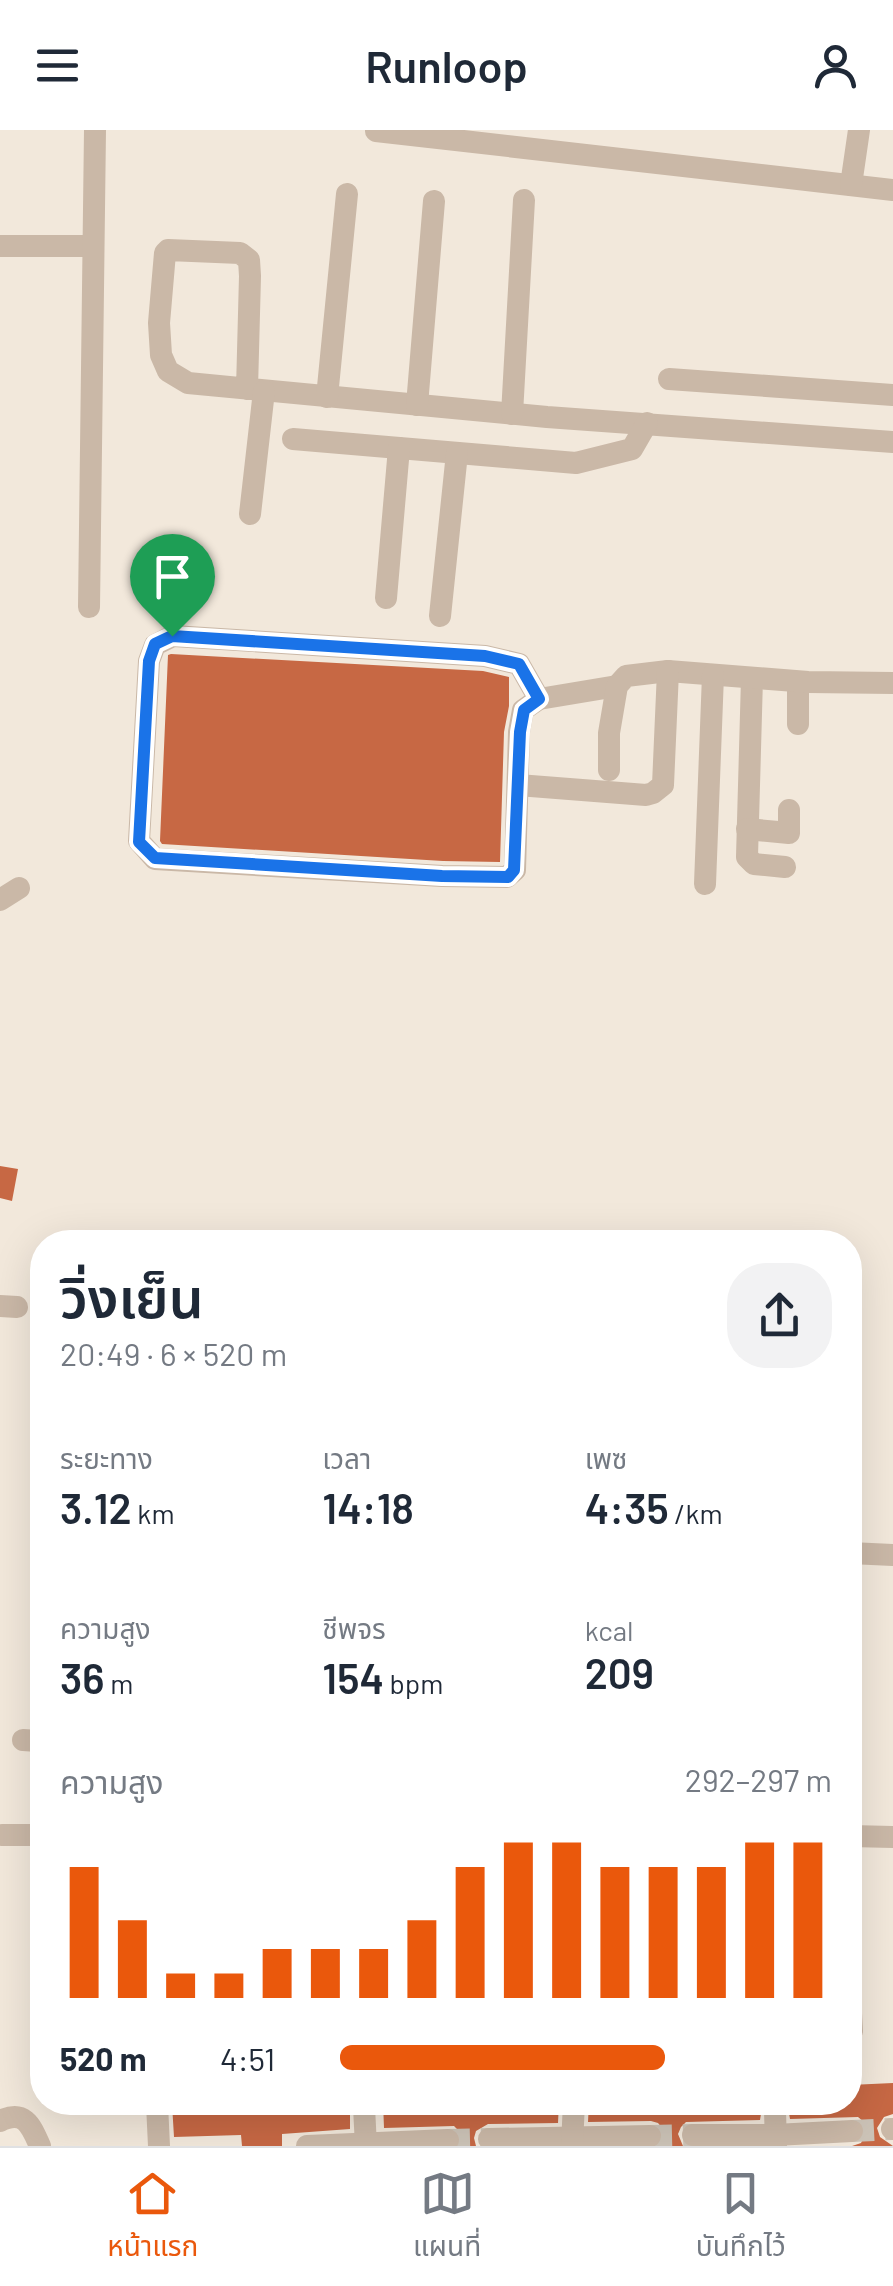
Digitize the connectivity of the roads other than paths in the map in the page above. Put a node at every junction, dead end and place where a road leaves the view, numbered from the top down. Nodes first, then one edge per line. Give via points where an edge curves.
1 (95, 130) edge
2 (858, 130) edge
3 (376, 132) edge
4 (851, 185) junction
5 (893, 190) edge
6 (347, 194) dead end
7 (524, 200) dead end
8 (434, 202) dead end
9 (0, 246) edge
10 (94, 246) junction
11 (669, 379) dead end
12 (255, 390) junction
13 (893, 395) edge
14 (326, 397) junction
15 (416, 405) junction
16 (506, 413) junction
17 (647, 423) junction
18 (293, 439) dead end
19 (893, 442) edge
20 (399, 448) junction
21 (457, 453) junction
22 (497, 456) junction
23 (250, 514) dead end
24 (386, 598) dead end
25 (89, 608) dead end
26 (440, 616) dead end
27 (668, 672) junction
28 (713, 675) junction
29 (752, 678) junction
30 (798, 682) junction
31 (893, 683) edge
32 (617, 686) junction
33 (539, 699) junction
34 (798, 724) dead end
35 (609, 770) dead end
36 (518, 786) junction
37 (789, 810) dead end
38 (748, 829) junction
39 (785, 867) dead end
40 (705, 884) dead end
41 (862, 1554) edge
42 (893, 1555) edge
43 (2, 1835) edge
44 (30, 1835) edge
45 (862, 1836) edge
46 (893, 1837) edge
47 (157, 2115) edge
48 (364, 2115) edge
49 (573, 2115) edge
50 (0, 2122) edge
51 (852, 2131) tunnel mouth
52 (693, 2135) tunnel mouth
53 (650, 2136) dead end
54 (489, 2139) dead end
55 (448, 2140) dead end
56 (775, 2140) edge
57 (30, 2142) edge
58 (572, 2142) edge
59 (366, 2145) edge
60 (159, 2146) edge
61 (306, 2146) edge

1 - 10 street
2 - 4 street
3 - 4 street
4 - 5 street
6 - 14 street
7 - 16 street
8 - 15 street
9 - 10 street
10 - 25 street
11 - 13 street
12 - 12 street via 249,260 240,253 168,250 159,323 168,371 188,383
12 - 14 street
12 - 23 street
14 - 15 street
15 - 16 street
16 - 17 street
16 - 22 street
17 - 19 street
17 - 22 street via 632,449 621,453 576,462
18 - 20 street
20 - 21 street
20 - 24 street
21 - 22 street
21 - 26 street
27 - 28 street
27 - 32 street via 626,676
27 - 36 street via 658,790
28 - 29 street
28 - 40 street
29 - 30 street
29 - 38 street
30 - 31 street
30 - 34 street
32 - 33 street
32 - 35 street
33 - 36 street via 524,710
33 - 36 street via 519,664 485,656 172,636 155,644 149,661 139,842 155,858 508,877 514,870
37 - 38 street via 789,832
38 - 39 street via 747,856 754,864
41 - 42 street
43 - 44 street
45 - 46 street
47 - 60 street
48 - 59 street
49 - 58 street
50 - 57 street via 22,2118
51 - 56 street
52 - 56 street
53 - 58 street
54 - 58 street
55 - 59 street
59 - 61 street

